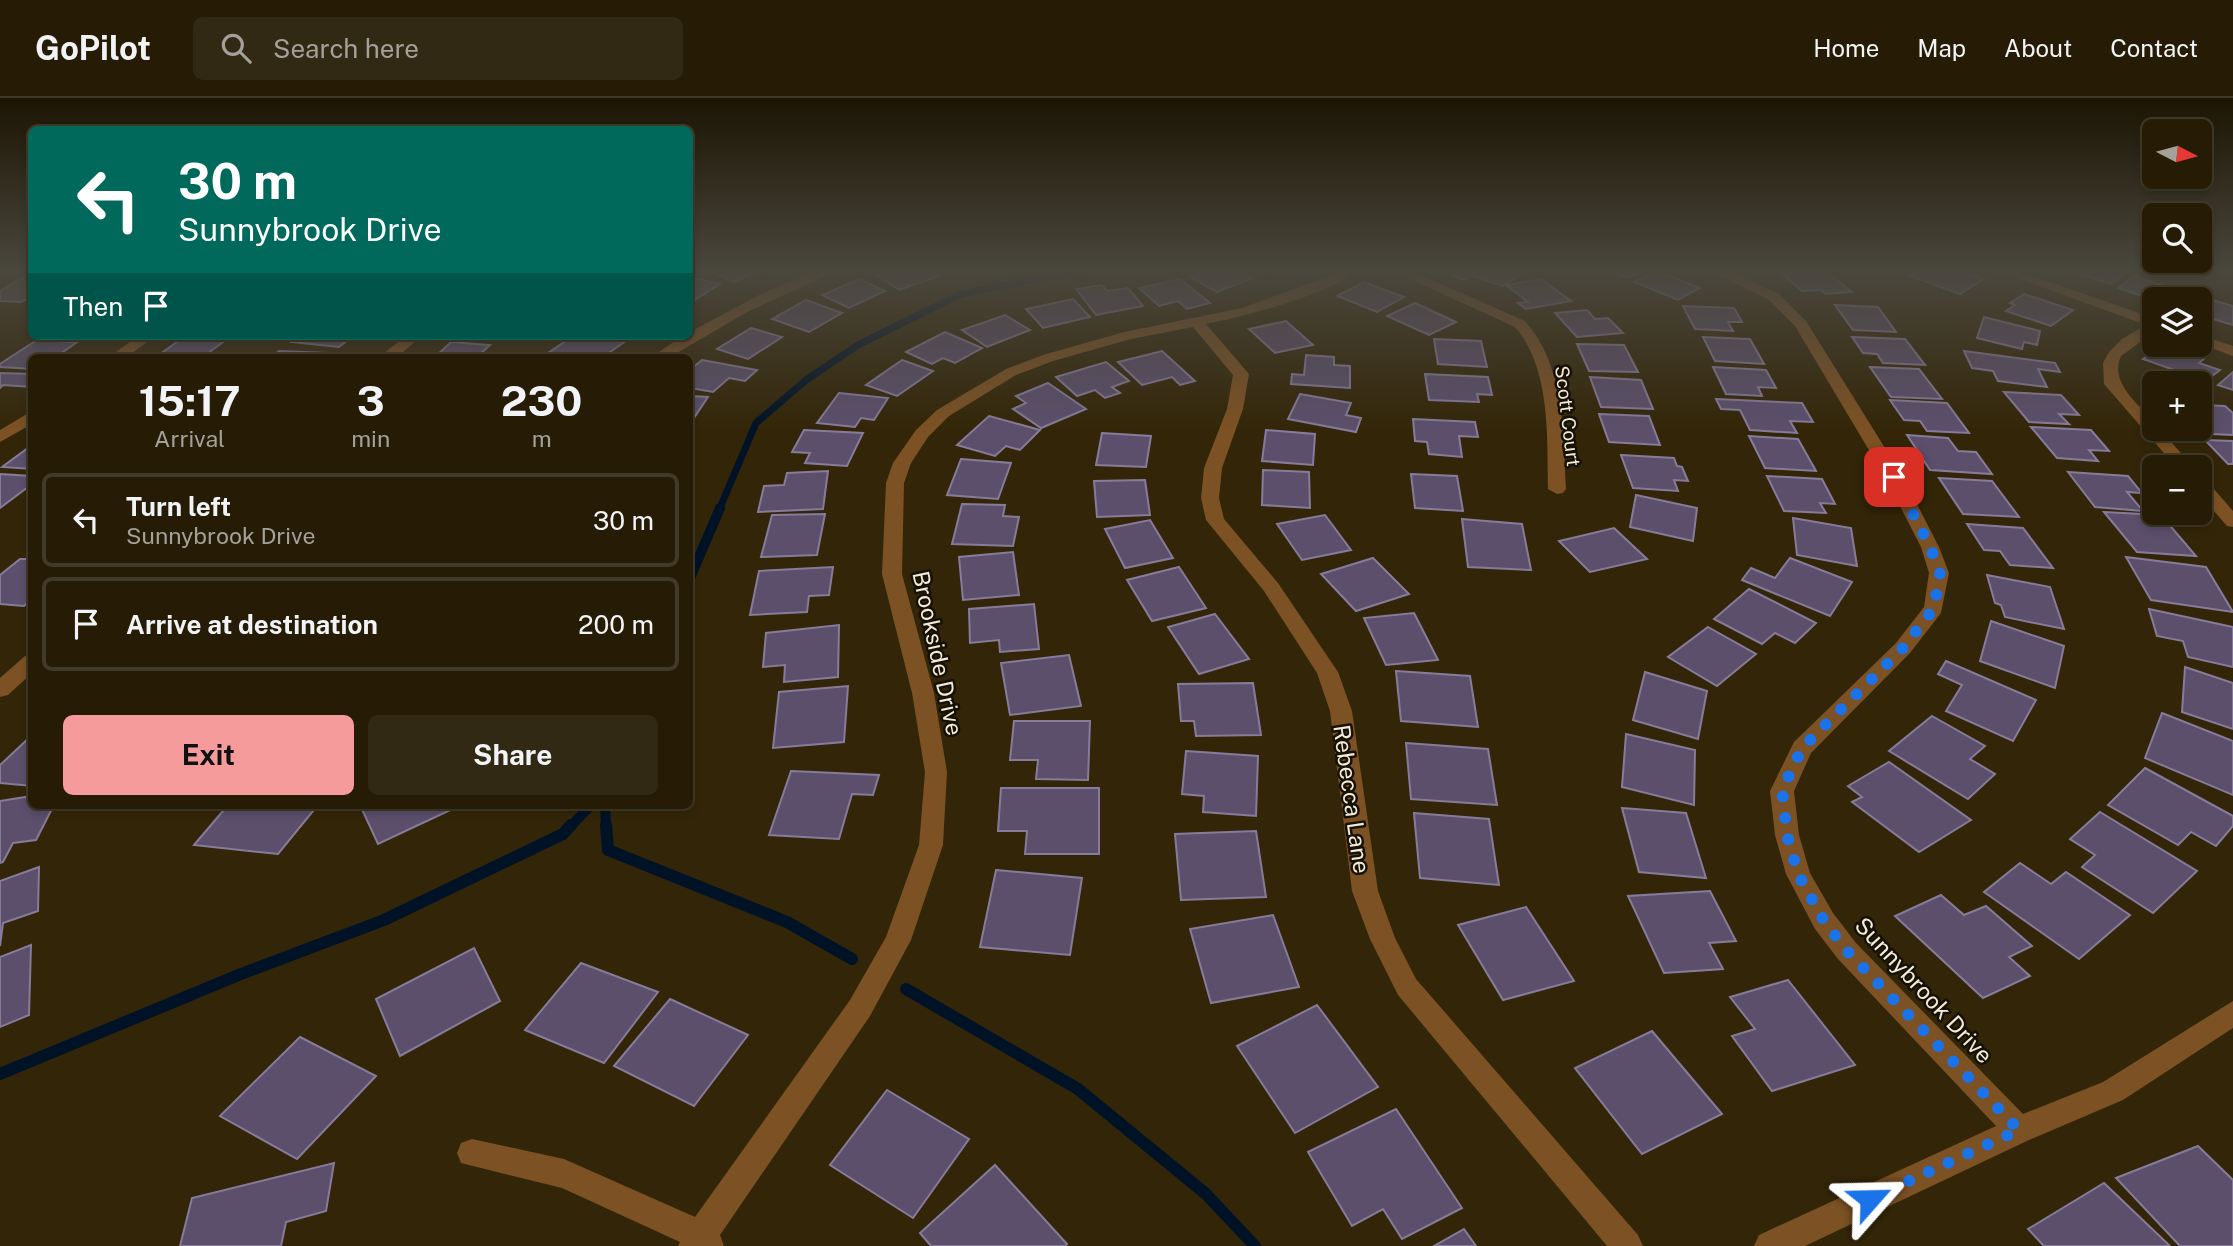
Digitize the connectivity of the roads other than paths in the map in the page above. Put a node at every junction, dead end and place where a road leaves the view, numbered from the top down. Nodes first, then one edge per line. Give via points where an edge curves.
1 (711, 323) edge
2 (1197, 323) joint
3 (1517, 323) edge
4 (1800, 323) edge
5 (693, 331) edge
6 (2142, 333) edge
7 (142, 340) edge
8 (410, 340) edge
9 (682, 340) edge
10 (2212, 343) edge
11 (2233, 351) edge
12 (121, 354) edge
13 (391, 354) edge
14 (664, 354) edge
15 (28, 418) edge
16 (0, 437) edge
17 (2174, 455) edge
18 (1557, 489) dead end
19 (2212, 498) edge
20 (2233, 522) edge
21 (28, 665) edge
22 (0, 690) edge
23 (2233, 1013) edge
24 (2019, 1130) junction
25 (472, 1153) dead end
26 (702, 1243) edge
27 (1628, 1246) edge
28 (1770, 1246) edge

1 - 5 street
2 - 26 street, Brookside Drive via 1129,335 1011,372 943,413 902,463 895,483 892,574 923,693 936,772 931,845 898,940 860,1008
2 - 27 street, Rebecca Lane via 1241,374 1235,409 1213,468 1210,498 1215,520 1271,587 1327,672 1341,711 1365,891 1383,939 1407,987
3 - 18 street, Scott Court via 1535,340 1545,375
4 - 24 street, Sunnybrook Drive via 1894,477 1940,573 1934,608 1903,648 1802,748 1782,790 1787,835 1798,874 1847,951
6 - 17 street via 2117,351 2109,360 2108,371 2112,384
7 - 12 street
8 - 13 street
9 - 14 street
10 - 11 street
15 - 16 street
19 - 20 street
21 - 22 street
23 - 24 street via 2113,1091
24 - 28 street
25 - 26 street via 564,1174

